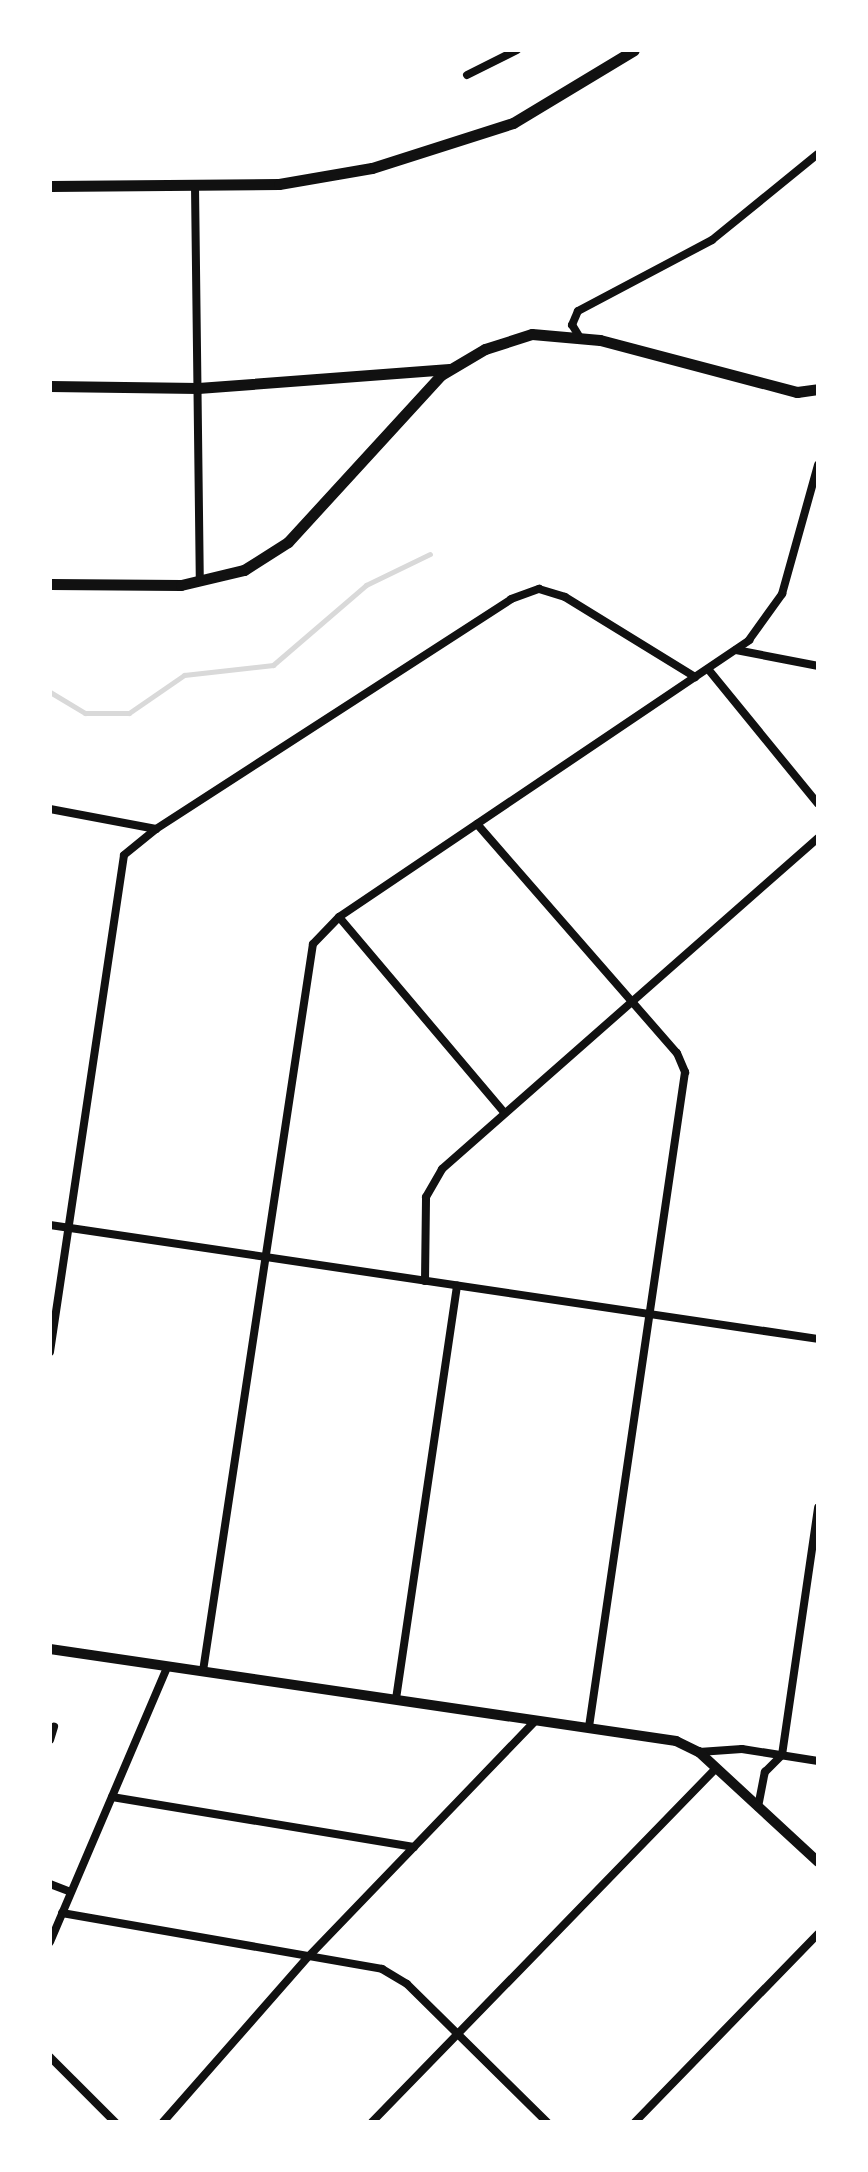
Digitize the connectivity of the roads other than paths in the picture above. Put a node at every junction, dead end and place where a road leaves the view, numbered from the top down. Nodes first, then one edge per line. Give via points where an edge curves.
1 (517, 50) edge
2 (634, 50) edge
3 (504, 54) edge
4 (467, 75) dead end
5 (818, 154) edge
6 (50, 186) edge
7 (195, 186) junction
8 (579, 336) junction
9 (450, 369) junction
10 (50, 386) edge
11 (198, 388) junction
12 (818, 393) edge
13 (818, 466) edge
14 (200, 583) junction
15 (50, 584) edge
16 (736, 650) junction
17 (818, 666) edge
18 (708, 669) junction
19 (696, 677) junction
20 (818, 804) edge
21 (50, 809) edge
22 (478, 824) junction
23 (156, 829) junction
24 (818, 838) edge
25 (339, 917) junction
26 (632, 1001) junction
27 (504, 1112) junction
28 (50, 1225) edge
29 (69, 1228) junction
30 (265, 1257) junction
31 (424, 1280) junction
32 (457, 1286) junction
33 (651, 1314) junction
34 (818, 1339) edge
35 (50, 1352) edge
36 (818, 1508) edge
37 (50, 1648) edge
38 (168, 1666) junction
39 (202, 1671) junction
40 (396, 1699) junction
41 (536, 1720) junction
42 (54, 1727) dead end
43 (589, 1728) junction
44 (50, 1740) edge
45 (699, 1752) junction
46 (782, 1755) junction
47 (818, 1761) edge
48 (716, 1768) junction
49 (112, 1797) junction
50 (758, 1807) junction
51 (414, 1847) junction
52 (818, 1862) edge
53 (50, 1884) edge
54 (71, 1892) junction
55 (62, 1913) junction
56 (818, 1934) edge
57 (50, 1942) edge
58 (309, 1956) junction
59 (458, 2034) junction
60 (50, 2057) edge
61 (115, 2122) edge
62 (163, 2122) edge
63 (372, 2122) edge
64 (547, 2122) edge
65 (635, 2122) edge

1 - 3 street
2 - 7 main road via 546,106 437,152 314,180
3 - 4 street
5 - 8 street via 712,240 583,308 572,321
6 - 7 main road
7 - 11 street
8 - 9 main road via 522,336
8 - 12 main road
9 - 11 main road
9 - 14 main road via 288,542 244,570
10 - 11 main road
11 - 14 street
13 - 16 street via 782,594
14 - 15 main road
16 - 17 street
16 - 18 street
18 - 19 street
18 - 20 street
19 - 22 street
19 - 23 street via 565,596 525,592
21 - 23 street
22 - 25 street
22 - 26 street
23 - 29 street via 124,855
24 - 26 street
25 - 27 street
25 - 30 street via 313,944
26 - 27 street
26 - 33 street via 677,1053 686,1079
27 - 31 street via 432,1182 423,1214
28 - 29 street
29 - 30 street
29 - 35 street
30 - 31 street
30 - 39 street
31 - 32 street
32 - 33 street
32 - 40 street
33 - 34 street
33 - 43 street
36 - 46 street
37 - 38 street
38 - 39 street
38 - 49 street
39 - 40 street
40 - 41 street
41 - 43 street
41 - 51 street
42 - 44 street
43 - 45 street via 676,1741
45 - 46 street
45 - 48 street
46 - 47 street
46 - 50 street via 765,1772
48 - 50 street
48 - 59 street
49 - 51 street
49 - 54 street
50 - 52 street
51 - 58 street
53 - 54 street
54 - 55 street
55 - 57 street
55 - 58 street
56 - 65 street
58 - 59 street via 397,1976
58 - 62 street
59 - 63 street
59 - 64 street
60 - 61 street

